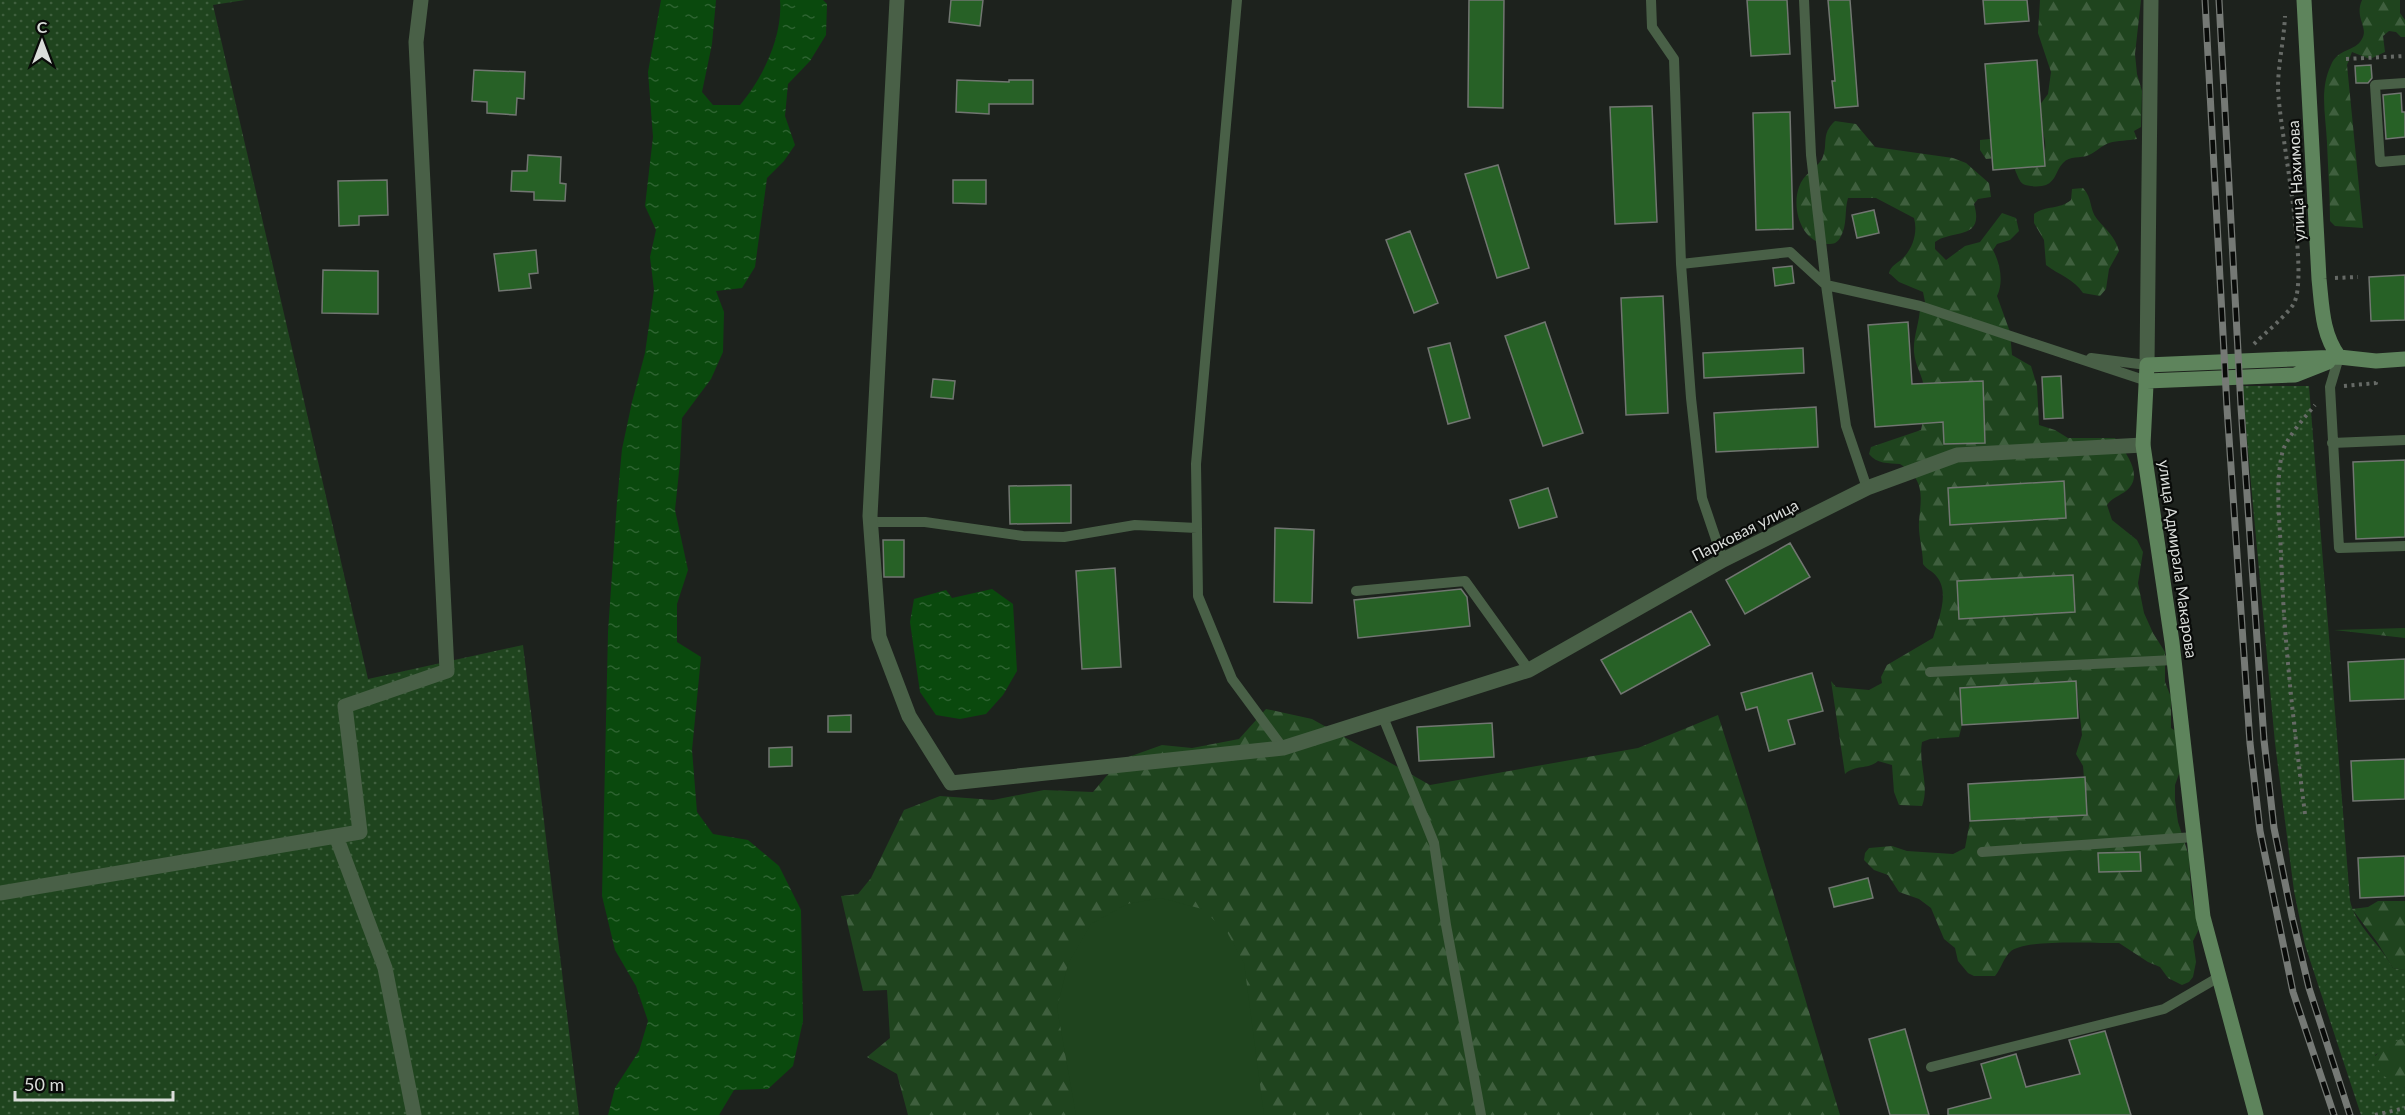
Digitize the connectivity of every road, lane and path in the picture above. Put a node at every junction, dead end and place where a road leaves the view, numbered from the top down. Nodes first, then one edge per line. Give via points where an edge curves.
1 (421, 0) edge
2 (897, 0) edge
3 (1237, 0) edge
4 (1651, 0) edge
5 (1804, 0) edge
6 (2151, 0) edge
7 (2304, 0) edge
8 (2286, 9) dead end
9 (2405, 56) edge
10 (2346, 59) dead end
11 (2405, 83) edge
12 (2405, 160) edge
13 (1681, 264) junction
14 (1826, 285) junction
15 (2248, 349) dead end
16 (2065, 354) junction
17 (2339, 357) junction
18 (2405, 359) edge
19 (2376, 361) junction
20 (2147, 365) junction
21 (2147, 381) junction
22 (2330, 387) junction
23 (2405, 440) edge
24 (2332, 442) junction
25 (2143, 445) junction
26 (1867, 488) junction
27 (871, 522) junction
28 (1197, 528) junction
29 (2405, 546) edge
30 (1723, 560) junction
31 (1356, 591) dead end
32 (2174, 660) junction
33 (1529, 670) junction
34 (1930, 672) dead end
35 (1383, 717) junction
36 (1283, 748) junction
37 (2305, 814) dead end
38 (336, 836) junction
39 (2194, 837) junction
40 (1982, 852) dead end
41 (0, 893) edge
42 (2219, 977) junction
43 (1931, 1067) dead end
44 (2405, 1108) edge
45 (414, 1115) edge
46 (1481, 1115) edge
47 (2256, 1115) edge
48 (2375, 1115) edge

1 - 38 street via 416,42 447,671 345,706 360,832
2 - 27 street
3 - 28 lane via 1196,464
4 - 13 lane via 1652,27 1674,59
5 - 14 lane via 1812,156
6 - 20 street, улица Адмирала Макарова
7 - 17 street, улица Нахимова via 2319,279 2324,324 2330,345
8 - 15 path via 2278,87 2298,279 2294,304
9 - 10 path
11 - 12 lane via 2375,85 2380,162
13 - 14 lane via 1790,252
13 - 30 lane via 1702,498
14 - 16 lane via 1920,306
14 - 26 lane via 1846,426
16 - 20 lane
16 - 21 lane
17 - 19 street
17 - 20 street
17 - 21 street via 2295,375
17 - 22 lane
18 - 19 street
19 - 22 path via 2376,383
20 - 21 street, улица Адмирала Макарова
21 - 25 street, улица Адмирала Макарова
22 - 24 lane
22 - 37 path via 2282,452 2279,496 2283,612
23 - 24 lane
24 - 29 lane via 2339,548
25 - 26 street, Парковая улица via 1956,456
25 - 32 street, улица Адмирала Макарова
26 - 30 street, Парковая улица
27 - 28 lane via 925,522 1023,536 1064,537 1135,525
27 - 36 street, Парковая улица via 879,637 909,716 951,783
28 - 36 lane via 1198,596 1232,679
30 - 33 street, Парковая улица
31 - 33 lane via 1465,581
32 - 34 lane
32 - 39 street, улица Адмирала Макарова
33 - 35 street, Парковая улица
35 - 36 street, Парковая улица
35 - 46 lane via 1434,843
38 - 41 street
38 - 45 street via 385,969
39 - 40 lane
39 - 42 street, улица Адмирала Макарова via 2203,917
42 - 43 lane via 2164,1009
42 - 47 street, улица Адмирала Макарова
44 - 48 path

